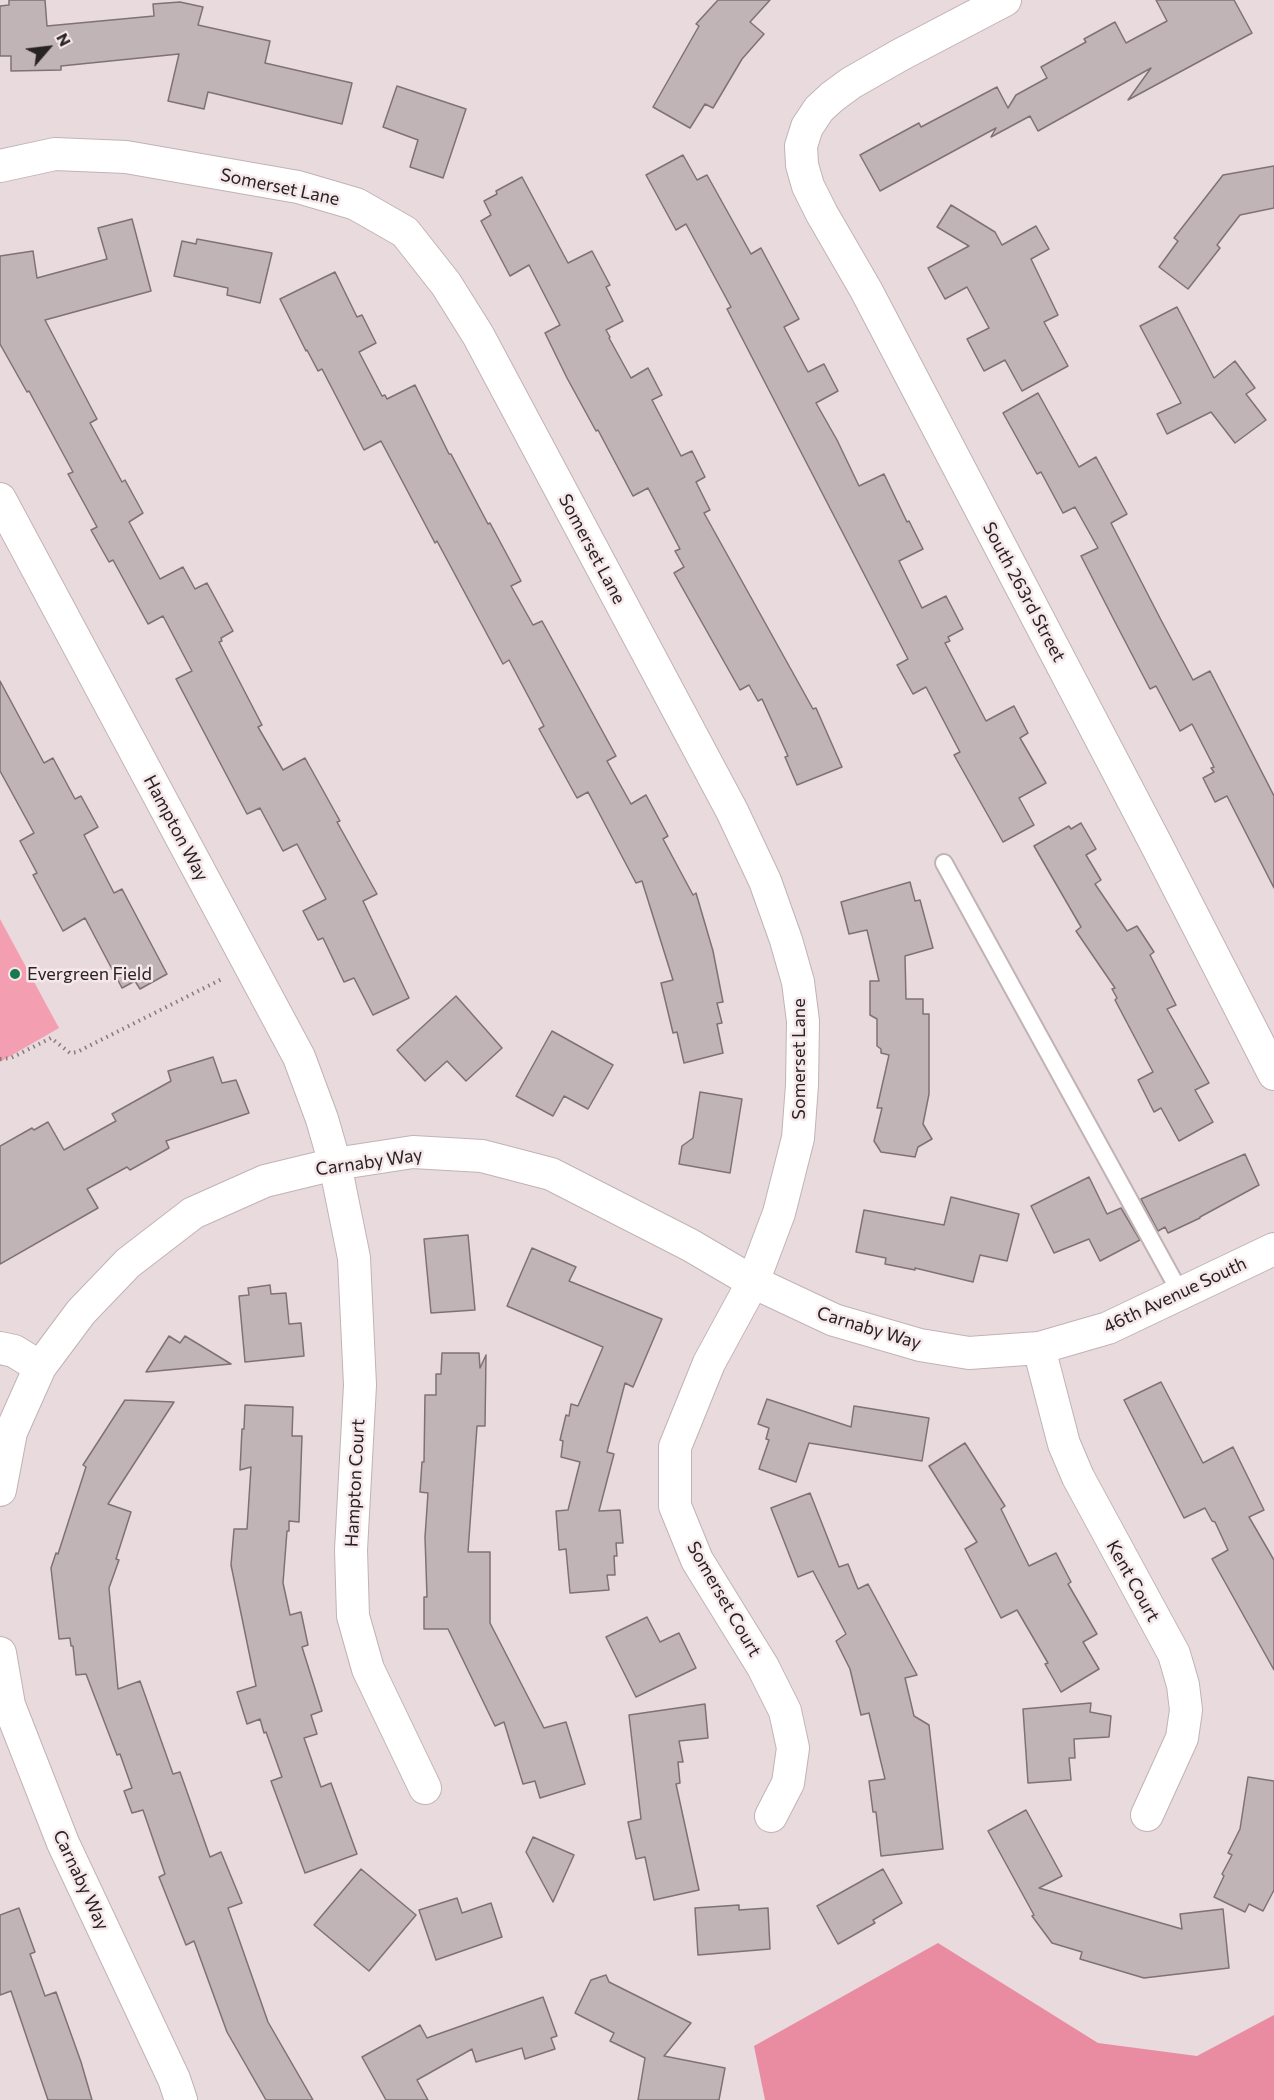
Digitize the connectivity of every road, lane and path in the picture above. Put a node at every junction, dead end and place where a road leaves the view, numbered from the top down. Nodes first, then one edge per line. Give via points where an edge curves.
1 (1005, 0) edge
2 (0, 166) edge
3 (0, 499) edge
4 (944, 863) dead end
5 (250, 965) junction
6 (0, 1059) edge
7 (1274, 1074) edge
8 (335, 1164) junction
9 (1274, 1249) edge
10 (753, 1282) junction
11 (1181, 1294) junction
12 (0, 1347) edge
13 (1039, 1348) junction
14 (40, 1367) junction
15 (0, 1490) edge
16 (0, 1653) edge
17 (4, 1707) edge
18 (425, 1788) dead end
19 (1147, 1815) dead end
20 (771, 1816) dead end
21 (182, 2100) edge

1 - 7 street, South 263rd Street via 851,82 819,109 807,127 801,146 802,165 822,214 866,290
2 - 10 street, Somerset Lane via 55,154 126,157 298,187 356,204 405,232 446,284 478,334 732,811 765,881 786,940 798,982 803,1021 798,1138 778,1213
3 - 5 street, Hampton Way
4 - 11 lane
5 - 6 path via 77,1052 70,1053 51,1038 11,1058
5 - 8 street, Hampton Way via 299,1057
8 - 10 street, Carnaby Way via 413,1152 482,1156 551,1174
8 - 14 street, Carnaby Way via 265,1181 193,1212 128,1263 81,1312
8 - 18 street, Hampton Court via 354,1258 360,1385 351,1550 353,1616 368,1669
9 - 11 street, 46th Avenue South
10 - 13 street, Carnaby Way via 834,1320 920,1345 969,1353
10 - 20 street, Somerset Court via 709,1363 675,1448 675,1506 697,1560 763,1667 785,1712 793,1748 788,1783
11 - 13 street, 46th Avenue South via 1108,1328
12 - 14 street
13 - 19 street, Kent Court via 1064,1444 1174,1654 1183,1684 1186,1710 1182,1738
14 - 15 street, Carnaby Way via 11,1432
16 - 17 street, Carnaby Way
17 - 21 street, Carnaby Way

